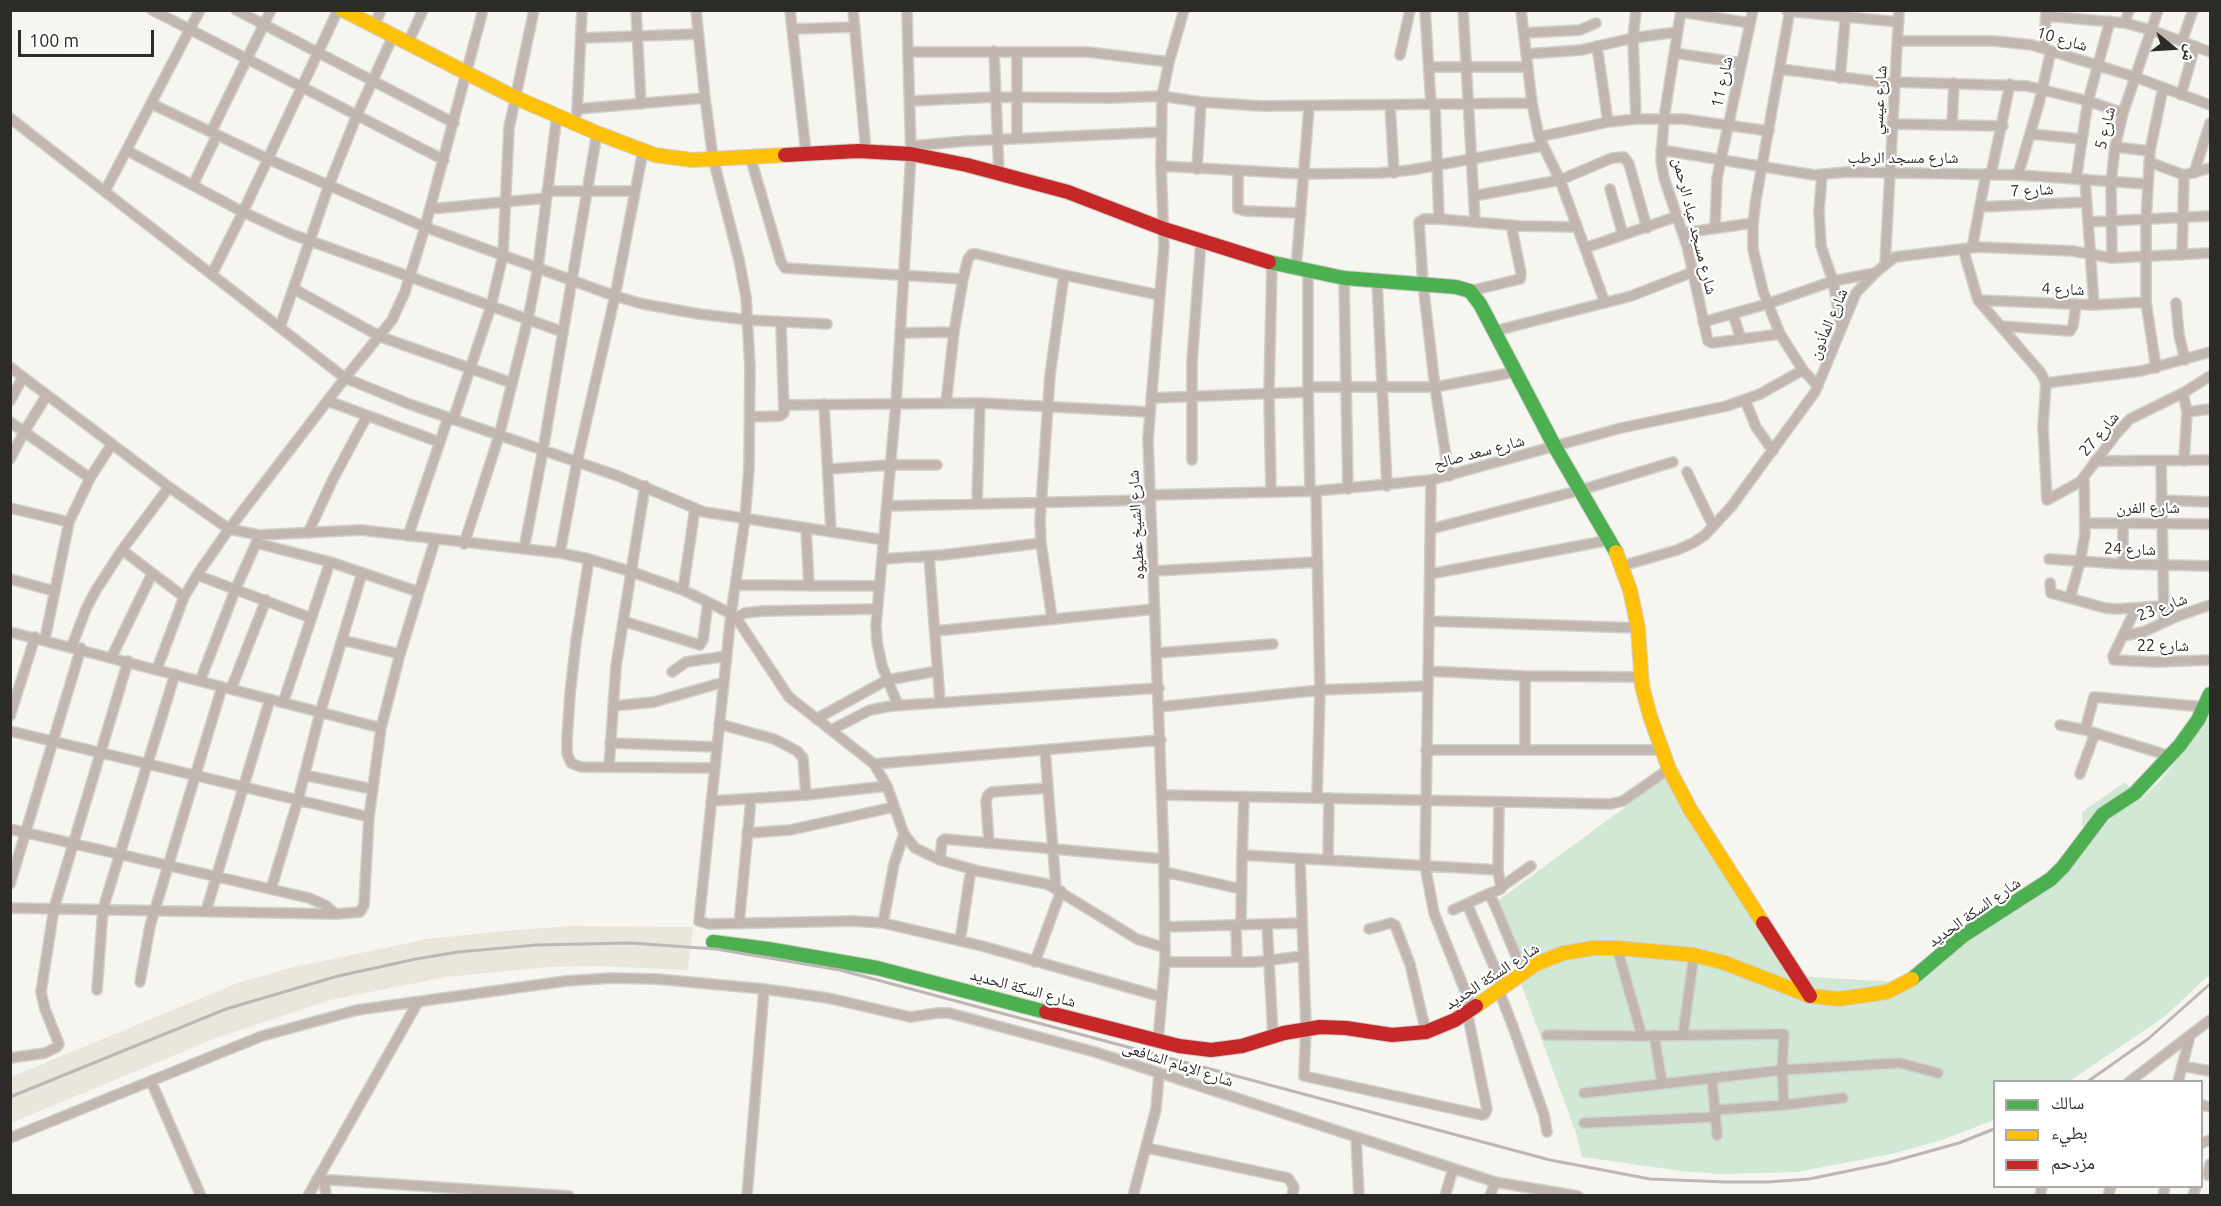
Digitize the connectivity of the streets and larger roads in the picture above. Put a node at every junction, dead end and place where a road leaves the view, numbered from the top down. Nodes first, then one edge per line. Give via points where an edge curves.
1 (152, 10) edge
2 (200, 10) edge
3 (236, 10) edge
4 (271, 10) edge
5 (338, 10) edge
6 (343, 10) edge
7 (381, 10) edge
8 (423, 10) edge
9 (534, 10) edge
10 (582, 10) edge
11 (636, 10) edge
12 (696, 10) edge
13 (790, 10) edge
14 (853, 10) edge
15 (907, 10) edge
16 (1184, 10) edge
17 (1410, 10) edge
18 (1425, 10) edge
19 (1463, 10) edge
20 (1521, 10) edge
21 (1636, 10) edge
22 (1753, 10) edge
23 (1899, 10) edge
24 (2129, 10) edge
25 (2158, 10) edge
26 (2193, 10) edge
27 (480, 11) edge
28 (1681, 11) edge
29 (1788, 11) edge
30 (2046, 13) edge
31 (1846, 14) edge
32 (2110, 21) junction
33 (1750, 22) junction
34 (1899, 22) junction
35 (1596, 23) dead end
36 (2125, 23) junction
37 (264, 25) junction
38 (374, 26) junction
39 (855, 27) junction
40 (792, 29) junction
41 (190, 30) junction
42 (2151, 30) junction
43 (1677, 32) junction
44 (1524, 33) junction
45 (698, 34) junction
46 (393, 36) junction
47 (638, 36) junction
48 (581, 38) junction
49 (1633, 38) junction
50 (1898, 41) junction
51 (2182, 41) junction
52 (408, 43) junction
53 (1598, 46) junction
54 (2195, 46) junction
55 (2048, 50) junction
56 (994, 51) junction
57 (908, 52) junction
58 (1017, 52) junction
59 (2211, 52) edge
60 (318, 53) junction
61 (1674, 53) junction
62 (1526, 54) junction
63 (1400, 55) dead end
64 (247, 59) junction
65 (1169, 62) junction
66 (1741, 63) junction
67 (2096, 64) junction
68 (1466, 66) junction
69 (1429, 67) junction
70 (1528, 67) junction
71 (1780, 69) junction
72 (467, 74) junction
73 (2135, 77) junction
74 (1840, 78) junction
75 (373, 81) junction
76 (1895, 83) junction
77 (1954, 83) junction
78 (2010, 84) junction
79 (303, 87) junction
80 (2043, 88) junction
81 (2163, 88) junction
82 (2181, 95) junction
83 (514, 96) junction
84 (1017, 96) junction
85 (1162, 96) junction
86 (995, 97) junction
87 (705, 98) junction
88 (910, 101) junction
89 (2088, 101) junction
90 (1201, 102) junction
91 (1532, 103) junction
92 (152, 104) junction
93 (641, 104) junction
94 (1433, 104) junction
95 (1468, 104) junction
96 (1390, 105) junction
97 (2211, 105) edge
98 (1309, 107) junction
99 (577, 109) junction
100 (2123, 113) junction
101 (357, 114) junction
102 (557, 115) junction
103 (10, 118) edge
104 (1664, 118) junction
105 (1636, 119) junction
106 (1608, 122) junction
107 (454, 123) junction
108 (2211, 123) edge
109 (576, 124) junction
110 (1728, 124) junction
111 (1892, 124) junction
112 (1952, 125) junction
113 (2003, 126) junction
114 (1769, 130) junction
115 (1161, 132) junction
116 (597, 133) junction
117 (214, 134) junction
118 (2031, 134) junction
119 (1017, 138) junction
120 (997, 139) junction
121 (2081, 139) junction
122 (1541, 142) junction
123 (2115, 147) junction
124 (128, 150) junction
125 (911, 150) junction
126 (1661, 150) junction
127 (643, 151) junction
128 (866, 151) junction
129 (2150, 151) junction
130 (806, 153) junction
131 (750, 156) junction
132 (713, 158) junction
133 (1472, 158) junction
134 (268, 159) junction
135 (444, 160) junction
136 (1721, 160) junction
137 (2149, 162) junction
138 (1438, 165) junction
139 (1161, 166) junction
140 (1762, 167) junction
141 (2211, 168) edge
142 (1197, 169) junction
143 (1238, 171) junction
144 (1889, 172) junction
145 (1394, 173) junction
146 (999, 174) junction
147 (1304, 174) junction
148 (1989, 174) junction
149 (2189, 174) junction
150 (1822, 175) junction
151 (2018, 175) junction
152 (2081, 179) junction
153 (1560, 180) junction
154 (2112, 182) junction
155 (2147, 184) junction
156 (193, 185) junction
157 (329, 186) junction
158 (1610, 189) dead end
159 (105, 191) junction
160 (587, 191) junction
161 (635, 191) junction
162 (547, 194) junction
163 (1474, 196) junction
164 (505, 202) junction
165 (2086, 202) junction
166 (1980, 207) junction
167 (430, 209) junction
168 (243, 212) junction
169 (1301, 213) junction
170 (1678, 216) junction
171 (2211, 216) edge
172 (2184, 218) junction
173 (1439, 219) junction
174 (2146, 220) junction
175 (1475, 221) junction
176 (2112, 221) junction
177 (2088, 222) junction
178 (1753, 223) junction
179 (1511, 225) junction
180 (425, 226) junction
181 (1577, 228) junction
182 (1647, 228) junction
183 (1715, 228) junction
184 (1164, 229) junction
185 (1683, 233) junction
186 (1623, 235) junction
187 (310, 242) junction
188 (1201, 242) junction
189 (1585, 248) junction
190 (1967, 248) junction
191 (2090, 254) junction
192 (2211, 254) edge
193 (503, 255) junction
194 (2182, 255) junction
195 (2145, 257) junction
196 (2112, 258) junction
197 (1272, 263) junction
198 (1885, 264) junction
199 (538, 267) junction
200 (1302, 270) junction
201 (1693, 272) junction
202 (1875, 273) junction
203 (212, 274) junction
204 (904, 274) junction
205 (1064, 275) junction
206 (410, 277) junction
207 (1344, 278) junction
208 (963, 279) junction
209 (573, 281) junction
210 (1377, 281) junction
211 (1833, 281) junction
212 (1423, 284) junction
213 (294, 289) junction
214 (1470, 291) junction
215 (1159, 294) junction
216 (615, 296) junction
217 (1978, 300) junction
218 (2146, 302) junction
219 (1605, 303) junction
220 (2176, 303) dead end
221 (1767, 304) junction
222 (2076, 304) junction
223 (2094, 305) junction
224 (491, 306) junction
225 (1733, 314) junction
226 (528, 319) junction
227 (749, 320) junction
228 (1703, 322) junction
229 (781, 323) junction
230 (827, 324) dead end
231 (2001, 326) junction
232 (280, 327) junction
233 (1841, 327) junction
234 (1495, 331) junction
235 (563, 332) junction
236 (954, 332) junction
237 (900, 333) junction
238 (1780, 334) junction
239 (381, 337) junction
240 (1741, 339) junction
241 (2211, 352) edge
242 (2185, 360) junction
243 (10, 367) edge
244 (471, 368) junction
245 (2156, 368) junction
246 (1803, 370) junction
247 (1515, 372) junction
248 (2211, 375) edge
249 (23, 377) junction
250 (345, 378) junction
251 (512, 383) junction
252 (2046, 383) junction
253 (1818, 386) junction
254 (1345, 387) junction
255 (1435, 387) junction
256 (1382, 388) junction
257 (1308, 389) junction
258 (1269, 393) junction
259 (2183, 393) junction
260 (47, 395) junction
261 (1192, 396) junction
262 (1150, 398) junction
263 (1745, 400) junction
264 (10, 401) edge
265 (328, 401) junction
266 (946, 403) junction
267 (980, 403) junction
268 (824, 404) junction
269 (896, 404) junction
270 (784, 405) junction
271 (1047, 406) junction
272 (2211, 409) edge
273 (1149, 412) junction
274 (2187, 412) junction
275 (367, 416) junction
276 (750, 417) junction
277 (450, 419) junction
278 (10, 422) edge
279 (24, 432) junction
280 (499, 436) junction
281 (439, 442) junction
282 (112, 444) junction
283 (1555, 447) junction
284 (543, 450) junction
285 (1773, 451) junction
286 (10, 459) edge
287 (1192, 460) dead end
288 (2211, 460) edge
289 (2094, 461) junction
290 (2161, 461) junction
291 (2184, 461) junction
292 (577, 462) junction
293 (1673, 462) dead end
294 (891, 465) junction
295 (937, 465) dead end
296 (828, 469) junction
297 (1687, 472) dead end
298 (1449, 476) junction
299 (90, 478) junction
300 (2084, 478) junction
301 (1431, 480) junction
302 (645, 486) junction
303 (1387, 486) junction
304 (169, 487) junction
305 (1348, 489) junction
306 (1581, 490) junction
307 (1313, 491) junction
308 (1271, 492) junction
309 (1149, 498) junction
310 (2161, 500) junction
311 (2211, 502) edge
312 (977, 504) junction
313 (1042, 504) junction
314 (887, 506) junction
315 (10, 508) edge
316 (695, 508) junction
317 (745, 519) junction
318 (69, 522) junction
319 (2086, 523) junction
320 (2123, 523) junction
321 (2161, 523) junction
322 (2211, 524) edge
323 (1713, 526) junction
324 (806, 528) junction
325 (229, 529) junction
326 (1431, 530) junction
327 (831, 532) junction
328 (308, 533) junction
329 (408, 536) junction
330 (258, 539) junction
331 (435, 540) junction
332 (884, 540) junction
333 (1610, 540) junction
334 (1041, 543) junction
335 (464, 544) junction
336 (524, 549) junction
337 (122, 550) junction
338 (560, 553) junction
339 (929, 556) junction
340 (589, 559) junction
341 (882, 559) junction
342 (2049, 559) dead end
343 (330, 562) junction
344 (1317, 562) junction
345 (2080, 562) junction
346 (2123, 564) junction
347 (2162, 565) junction
348 (1622, 566) junction
349 (2211, 566) edge
350 (1153, 571) junction
351 (632, 572) junction
352 (363, 573) junction
353 (152, 574) junction
354 (197, 574) junction
355 (1430, 574) junction
356 (10, 579) edge
357 (2050, 583) dead end
358 (736, 585) junction
359 (809, 586) junction
360 (879, 586) junction
361 (236, 588) junction
362 (683, 590) junction
363 (54, 591) junction
364 (418, 592) junction
365 (184, 597) junction
366 (2070, 598) junction
367 (266, 600) junction
368 (708, 602) junction
369 (2211, 605) edge
370 (2163, 606) junction
371 (2136, 608) junction
372 (877, 609) junction
373 (1155, 609) junction
374 (733, 616) junction
375 (311, 618) junction
376 (1052, 618) junction
377 (623, 621) junction
378 (1429, 621) junction
379 (2164, 622) junction
380 (1638, 628) junction
381 (935, 631) junction
382 (10, 632) edge
383 (2123, 636) junction
384 (40, 638) junction
385 (342, 640) junction
386 (1273, 644) dead end
387 (76, 647) junction
388 (1157, 653) junction
389 (400, 654) junction
390 (112, 656) junction
391 (727, 656) junction
392 (2211, 660) edge
393 (128, 661) junction
394 (157, 669) junction
395 (938, 671) junction
396 (672, 672) dead end
397 (1428, 672) junction
398 (175, 674) junction
399 (1524, 676) junction
400 (1641, 678) junction
401 (887, 680) junction
402 (200, 681) junction
403 (724, 682) junction
404 (1428, 686) junction
405 (226, 688) junction
406 (1158, 688) junction
407 (1320, 690) junction
408 (2211, 694) edge
409 (270, 699) junction
410 (940, 702) junction
411 (283, 703) junction
412 (898, 705) junction
413 (613, 706) junction
414 (1159, 707) junction
415 (2205, 707) junction
416 (320, 713) junction
417 (10, 716) edge
418 (816, 719) junction
419 (719, 724) junction
420 (2060, 725) dead end
421 (381, 728) junction
422 (831, 730) junction
423 (10, 731) edge
424 (2090, 731) junction
425 (1161, 740) junction
426 (54, 741) junction
427 (610, 743) junction
428 (717, 747) junction
429 (1426, 750) junction
430 (1525, 750) junction
431 (1662, 750) junction
432 (1045, 751) junction
433 (101, 753) junction
434 (2170, 756) junction
435 (147, 764) junction
436 (874, 764) junction
437 (609, 767) junction
438 (715, 768) junction
439 (1669, 768) junction
440 (2080, 774) dead end
441 (304, 775) junction
442 (196, 776) junction
443 (887, 786) junction
444 (243, 787) junction
445 (1048, 788) junction
446 (372, 789) junction
447 (806, 795) junction
448 (1163, 795) junction
449 (1244, 796) junction
450 (1317, 797) junction
451 (1329, 798) junction
452 (751, 799) junction
453 (298, 800) junction
454 (711, 801) junction
455 (1424, 801) junction
456 (1499, 802) junction
457 (894, 807) junction
458 (369, 817) junction
459 (10, 829) edge
460 (26, 833) junction
461 (747, 833) junction
462 (904, 834) junction
463 (988, 843) junction
464 (73, 844) junction
465 (1053, 850) junction
466 (120, 855) junction
467 (1242, 855) junction
468 (1164, 859) junction
469 (1300, 859) junction
470 (940, 860) junction
471 (1329, 860) junction
472 (168, 866) junction
473 (1425, 866) junction
474 (1531, 866) dead end
475 (971, 869) junction
476 (1498, 870) junction
477 (1165, 872) junction
478 (217, 876) junction
479 (10, 884) edge
480 (1501, 887) junction
481 (271, 889) junction
482 (1241, 889) junction
483 (1058, 890) junction
484 (1488, 894) junction
485 (1467, 904) junction
486 (10, 908) edge
487 (54, 908) junction
488 (103, 909) junction
489 (154, 910) junction
490 (1453, 910) dead end
491 (206, 911) junction
492 (336, 914) junction
493 (883, 922) junction
494 (1302, 923) junction
495 (739, 924) junction
496 (1267, 924) junction
497 (1239, 925) junction
498 (1165, 927) junction
499 (1369, 929) dead end
500 (960, 941) junction
501 (713, 942) dead end
502 (1165, 948) junction
503 (1617, 948) junction
504 (1694, 955) junction
505 (1303, 956) junction
506 (1268, 960) junction
507 (1035, 962) junction
508 (1165, 962) junction
509 (1237, 962) junction
510 (1523, 972) junction
511 (140, 982) dead end
512 (764, 989) junction
513 (1501, 989) junction
514 (97, 990) dead end
515 (1810, 996) junction
516 (1162, 997) junction
517 (418, 1002) junction
518 (1469, 1010) junction
519 (2209, 1023) edge
520 (1306, 1028) junction
521 (1425, 1032) junction
522 (1547, 1035) dead end
523 (1654, 1035) junction
524 (1683, 1035) junction
525 (1273, 1036) junction
526 (1642, 1036) junction
527 (2190, 1036) junction
528 (1158, 1041) junction
529 (10, 1058) edge
530 (2182, 1066) junction
531 (1782, 1070) junction
532 (2143, 1071) junction
533 (2211, 1071) edge
534 (1938, 1072) dead end
535 (1159, 1074) junction
536 (1712, 1078) junction
537 (2132, 1080) edge
538 (2141, 1080) edge
539 (2178, 1080) edge
540 (151, 1081) junction
541 (1662, 1083) junction
542 (1584, 1093) dead end
543 (1843, 1098) dead end
544 (1784, 1105) junction
545 (1716, 1114) junction
546 (1584, 1123) dead end
547 (1547, 1132) dead end
548 (1717, 1135) dead end
549 (10, 1138) edge
550 (1356, 1138) junction
551 (1147, 1148) junction
552 (2211, 1164) edge
553 (1453, 1170) junction
554 (2207, 1174) edge
555 (320, 1179) junction
556 (1495, 1182) junction
557 (201, 1196) edge
558 (308, 1196) edge
559 (326, 1196) edge
560 (569, 1196) edge
561 (747, 1196) edge
562 (1133, 1196) edge
563 (1292, 1196) edge
564 (1359, 1196) edge
565 (1445, 1196) edge
566 (1491, 1196) edge
567 (1578, 1196) edge

1 - 41 street
2 - 41 street
3 - 37 street
4 - 37 street
5 - 60 street
6 - 38 street
7 - 38 street
8 - 52 street
9 - 83 street
10 - 48 street
11 - 47 street
12 - 45 street
13 - 40 street
14 - 39 street
15 - 57 street
16 - 65 street, شارع الشيخ عطيوه
17 - 63 street
18 - 69 street
19 - 68 street
20 - 44 street
21 - 49 street
22 - 33 street, شارع 11
23 - 34 street, شارع عيسي
24 - 36 street
25 - 42 street, شارع 5
26 - 51 street
27 - 72 street
28 - 33 street
28 - 43 street, شارع مسجد عباد الرحمن
29 - 31 street
29 - 71 street
30 - 32 street
30 - 55 street
31 - 34 street
31 - 74 street
32 - 36 street
32 - 67 street
33 - 66 street, شارع 11
34 - 50 street, شارع عيسي
35 - 44 street via 1572,31
36 - 42 street
37 - 60 street
37 - 64 street
38 - 46 street
39 - 40 street
39 - 128 street
40 - 130 street
41 - 64 street
41 - 92 street
42 - 51 street
42 - 73 street, شارع 5
43 - 49 street
43 - 61 street, شارع مسجد عباد الرحمن
44 - 62 street
45 - 47 street
45 - 87 street
46 - 52 street
46 - 75 street
47 - 48 street
47 - 93 street
48 - 99 street
49 - 53 street
49 - 105 street
50 - 55 street, شارع 10 via 1995,40
50 - 76 street, شارع عيسي
51 - 54 street
52 - 72 street
53 - 62 street
53 - 106 street
54 - 59 street
54 - 82 street
55 - 67 street, شارع 10
55 - 80 street
56 - 57 street
56 - 58 street
56 - 86 street
57 - 88 street
58 - 65 street via 1096,52
58 - 84 street
60 - 75 street
60 - 79 street
61 - 66 street
61 - 104 street, شارع مسجد عباد الرحمن
62 - 70 street
64 - 79 street
64 - 117 street
65 - 85 street, شارع الشيخ عطيوه
66 - 110 street, شارع 11
67 - 73 street, شارع 10
67 - 89 street
68 - 69 street
68 - 70 street
68 - 95 street
69 - 94 street
70 - 91 street
71 - 74 street
71 - 114 street
72 - 83 street
72 - 107 street
73 - 81 street, شارع 10
73 - 100 street, شارع 5
74 - 76 street
75 - 101 street
75 - 107 street
76 - 77 street
76 - 111 street, شارع عيسي
77 - 78 street
77 - 112 street
78 - 80 street
78 - 113 street
79 - 101 street
79 - 134 street
80 - 89 street
80 - 118 street
81 - 82 street, شارع 10
81 - 129 street
82 - 97 street, شارع 10
83 - 102 street
83 - 164 street
84 - 85 street
84 - 86 street
84 - 119 street
85 - 90 street
85 - 115 street, شارع الشيخ عطيوه
86 - 88 street
86 - 120 street
87 - 93 street
87 - 132 street
88 - 125 street
89 - 100 street
89 - 121 street
90 - 98 street
90 - 142 street
91 - 95 street
91 - 122 street
92 - 117 street
92 - 124 street
93 - 99 street
94 - 95 street
94 - 96 street
94 - 138 street
95 - 133 street
96 - 98 street
96 - 145 street
98 - 147 street
99 - 109 street
100 - 123 street, شارع 5
101 - 135 street
101 - 157 street
102 - 109 street
102 - 162 street
103 - 159 street
104 - 105 street
104 - 110 street
104 - 126 street, شارع مسجد عباد الرحمن
105 - 106 street
106 - 122 street
107 - 135 street
108 - 149 street
109 - 116 street
110 - 114 street
110 - 136 street, شارع 11
111 - 112 street
111 - 144 street, شارع عيسي
112 - 113 street
113 - 148 street
114 - 140 street
115 - 119 street
115 - 139 street, شارع الشيخ عطيوه
116 - 127 street
116 - 160 street
117 - 134 street
117 - 156 street
118 - 121 street
118 - 151 street
119 - 120 street
120 - 125 street
120 - 146 street
121 - 152 street
122 - 133 street
122 - 153 street
123 - 129 street
123 - 154 street, شارع 5
124 - 156 street
124 - 159 street
125 - 128 street
125 - 146 street
125 - 204 street
126 - 136 street, شارع مسجد الرطب
126 - 170 street, شارع مسجد عباد الرحمن via 1664,178
127 - 132 street via 678,159
127 - 161 street
128 - 130 street
129 - 137 street
130 - 131 street
131 - 132 street
131 - 204 street via 785,268
132 - 227 street via 739,260
133 - 138 street
133 - 163 street
134 - 157 street
134 - 168 street
135 - 167 street
136 - 140 street, شارع مسجد الرطب
136 - 183 street, شارع 11 via 1715,192
137 - 149 street
137 - 155 street
138 - 145 street
138 - 173 street
139 - 142 street
139 - 184 street, شارع الشيخ عطيوه
140 - 150 street, شارع مسجد الرطب
140 - 178 street
141 - 149 street
142 - 143 street
143 - 147 street
143 - 169 street via 1238,209
144 - 148 street, شارع مسجد الرطب
144 - 150 street, شارع مسجد الرطب
144 - 198 street, شارع عيسي
145 - 147 street
146 - 184 street via 1068,192
147 - 169 street
148 - 151 street, شارع مسجد الرطب
148 - 166 street
149 - 172 street
150 - 211 street via 1821,246
151 - 152 street, شارع مسجد الرطب
152 - 154 street, شارع مسجد الرطب
152 - 165 street
153 - 163 street
153 - 181 street
153 - 182 street via 1612,158 1624,157
154 - 155 street, شارع مسجد الرطب
154 - 176 street, شارع 5
155 - 174 street
156 - 168 street
157 - 180 street
157 - 187 street
158 - 186 street
159 - 203 street
160 - 161 street
160 - 162 street
160 - 209 street
161 - 216 street
162 - 164 street
162 - 199 street
163 - 175 street
164 - 167 street
164 - 193 street
165 - 166 street, شارع 7
165 - 177 street
166 - 190 street
167 - 180 street
168 - 187 street
168 - 203 street
169 - 200 street
170 - 182 street
170 - 185 street, شارع مسجد عباد الرحمن
171 - 172 street
172 - 174 street
172 - 194 street
173 - 175 street
173 - 212 street via 1419,222
174 - 176 street
174 - 195 street
175 - 179 street
176 - 177 street
176 - 196 street, شارع 5
177 - 191 street
178 - 183 street
178 - 221 street via 1755,262
179 - 181 street
179 - 214 street via 1520,279
180 - 193 street
180 - 206 street
181 - 189 street
182 - 186 street
183 - 185 street
184 - 188 street
184 - 215 street, شارع الشيخ عطيوه
185 - 201 street, شارع مسجد عباد الرحمن
186 - 189 street
187 - 206 street
187 - 213 street
188 - 197 street
188 - 261 street
189 - 219 street
190 - 191 street, شارع المأذون
190 - 198 street, شارع المأذون via 1901,255
190 - 217 street
191 - 196 street, شارع المأذون
191 - 223 street
192 - 194 street, شارع المأذون
193 - 199 street
193 - 224 street
194 - 195 street, شارع المأذون
195 - 196 street, شارع المأذون
195 - 218 street
197 - 200 street
197 - 258 street
198 - 202 street, شارع المأذون
199 - 209 street
199 - 226 street
200 - 207 street
200 - 257 street
201 - 219 street
201 - 228 street, شارع مسجد عباد الرحمن
202 - 211 street
202 - 233 street, شارع المأذون via 1857,293
203 - 232 street
204 - 208 street
204 - 237 street
205 - 208 street via 975,254 968,259
205 - 215 street
205 - 271 street
206 - 224 street
206 - 239 street via 396,313
207 - 210 street
207 - 254 street
208 - 236 street
209 - 216 street
209 - 235 street
210 - 212 street
210 - 256 street
211 - 221 street
211 - 233 street
212 - 214 street
212 - 255 street
213 - 232 street
213 - 239 street
214 - 234 street
215 - 262 street, شارع الشيخ عطيوه
216 - 227 street via 674,310
216 - 292 street
217 - 222 street, شارع 4
217 - 231 street
218 - 223 street, شارع 4
218 - 245 street
219 - 234 street
220 - 242 street
221 - 225 street
221 - 238 street
222 - 223 street, شارع 4
222 - 231 street via 2070,331
224 - 226 street
224 - 244 street
225 - 228 street
225 - 240 street
226 - 235 street
226 - 251 street
227 - 229 street
227 - 276 street
228 - 240 street, شارع مسجد عباد الرحمن via 1712,344
229 - 230 street
229 - 270 street
231 - 252 street via 2042,373
232 - 250 street
233 - 253 street, شارع المأذون
234 - 247 street
235 - 284 street
236 - 237 street
236 - 266 street
237 - 269 street
238 - 240 street
238 - 246 street
239 - 244 street
239 - 250 street
241 - 242 street
242 - 245 street
243 - 249 street
244 - 251 street
244 - 277 street
245 - 252 street
246 - 253 street
246 - 263 street, شارع سعد صالح
247 - 255 street
247 - 283 street
248 - 259 street, شارع 27
249 - 260 street
249 - 264 street
250 - 265 street
250 - 277 street
251 - 280 street
252 - 300 street, شارع 27 via 2043,426 2047,500
253 - 285 street, شارع المأذون
254 - 256 street
254 - 257 street
254 - 305 street
255 - 256 street
255 - 298 street
256 - 303 street
257 - 258 street
257 - 307 street
258 - 261 street
258 - 308 street
259 - 274 street
259 - 289 street, شارع 27 via 2130,419
260 - 279 street
260 - 282 street
261 - 262 street
261 - 287 street
262 - 273 street, شارع الشيخ عطيوه
263 - 283 street, شارع سعد صالح
263 - 285 street via 1756,427
265 - 275 street
265 - 325 street
266 - 267 street
266 - 269 street
267 - 271 street
267 - 312 street
268 - 269 street
268 - 270 street
268 - 296 street
269 - 294 street
270 - 276 street via 782,416
271 - 273 street
271 - 313 street
272 - 274 street
273 - 309 street, شارع الشيخ عطيوه
274 - 291 street
275 - 281 street
275 - 328 street
276 - 317 street
277 - 280 street
277 - 281 street
278 - 279 street
279 - 286 street
279 - 299 street
280 - 284 street
280 - 335 street
281 - 329 street
282 - 299 street
282 - 304 street
283 - 298 street, شارع سعد صالح
283 - 306 street
284 - 292 street
284 - 336 street
285 - 323 street, شارع المأذون
288 - 291 street
289 - 290 street
289 - 300 street, شارع 27
290 - 291 street
290 - 310 street
292 - 302 street
292 - 338 street
293 - 306 street
294 - 295 street
294 - 296 street
294 - 314 street
296 - 327 street
297 - 323 street
298 - 301 street, شارع سعد صالح
299 - 318 street
300 - 319 street
301 - 303 street, شارع سعد صالح
301 - 326 street
302 - 316 street
302 - 351 street
303 - 305 street, شارع سعد صالح
304 - 325 street
304 - 337 street
305 - 307 street, شارع سعد صالح
306 - 326 street
306 - 333 street
307 - 308 street, شارع سعد صالح
307 - 344 street
308 - 309 street, شارع سعد صالح
309 - 313 street, شارع سعد صالح
309 - 350 street, شارع الشيخ عطيوه
310 - 311 street
310 - 321 street
312 - 313 street, شارع سعد صالح
312 - 314 street, شارع سعد صالح
313 - 334 street
314 - 332 street
315 - 318 street
316 - 317 street
316 - 362 street
317 - 324 street
317 - 358 street
318 - 363 street
319 - 320 street, شارع الفرن
319 - 345 street
320 - 321 street, شارع الفرن
320 - 346 street
321 - 322 street, شارع الفرن
321 - 347 street
323 - 348 street, شارع المأذون via 1705,535 1677,550
324 - 327 street
324 - 359 street
325 - 330 street
325 - 354 street
326 - 355 street
327 - 332 street
328 - 329 street via 361,530
328 - 330 street
329 - 331 street
330 - 343 street
330 - 361 street
331 - 335 street
331 - 364 street
332 - 341 street
333 - 348 street
333 - 355 street
334 - 339 street
334 - 376 street
335 - 336 street
336 - 338 street
337 - 353 street
337 - 387 street via 86,609
338 - 340 street
339 - 341 street
339 - 381 street
340 - 351 street
340 - 437 street via 576,641 567,753 575,766
341 - 360 street
342 - 345 street, شارع 24
343 - 352 street
343 - 375 street
344 - 350 street
344 - 407 street
345 - 346 street, شارع 24
345 - 366 street
346 - 347 street, شارع 24
347 - 349 street, شارع 24
347 - 370 street
348 - 380 street
350 - 373 street, شارع الشيخ عطيوه
351 - 362 street
351 - 377 street
352 - 364 street
352 - 385 street
353 - 365 street
353 - 390 street
354 - 361 street
354 - 365 street
355 - 378 street
356 - 363 street
357 - 366 street via 2051,593
358 - 359 street
358 - 374 street
359 - 360 street
360 - 372 street
361 - 367 street
361 - 402 street
362 - 368 street
363 - 384 street
364 - 389 street
365 - 394 street
366 - 371 street via 2111,609
367 - 375 street
367 - 405 street
368 - 374 street
368 - 377 street via 700,645
369 - 379 street, شارع 23
370 - 371 street
370 - 379 street
371 - 383 street
372 - 374 street via 763,611
372 - 401 street via 877,642
373 - 376 street
373 - 388 street, شارع الشيخ عطيوه
374 - 391 street
374 - 418 street via 783,690
375 - 411 street
376 - 381 street
377 - 413 street
378 - 380 street
378 - 397 street
379 - 383 street, شارع 23
380 - 400 street
381 - 395 street
382 - 384 street
383 - 392 street, شارع 22 via 2113,656 2116,660
384 - 387 street
384 - 417 street
385 - 389 street
385 - 416 street
386 - 388 street
387 - 390 street
387 - 426 street
388 - 406 street, شارع الشيخ عطيوه
389 - 421 street
390 - 393 street
391 - 396 street via 686,662
391 - 403 street
393 - 394 street
393 - 433 street
394 - 398 street
395 - 401 street
395 - 410 street
397 - 399 street
397 - 404 street
398 - 402 street
398 - 435 street
399 - 400 street
399 - 430 street
400 - 431 street
401 - 412 street
401 - 418 street
402 - 405 street
403 - 413 street via 654,702
403 - 419 street
404 - 407 street
404 - 429 street
405 - 409 street
405 - 442 street
406 - 410 street
406 - 414 street, شارع الشيخ عطيوه
407 - 414 street
407 - 450 street
408 - 415 street, شارع السكة الحديد
409 - 411 street
409 - 444 street
410 - 412 street
411 - 416 street
412 - 422 street via 870,710
413 - 427 street
414 - 425 street, شارع الشيخ عطيوه
415 - 424 street via 2094,698
415 - 434 street, شارع السكة الحديد
416 - 421 street
416 - 441 street
418 - 422 street
419 - 428 street
419 - 447 street via 756,732 797,751 803,758
420 - 424 street
421 - 446 street
422 - 436 street
423 - 426 street
424 - 434 street
424 - 440 street
425 - 432 street
425 - 448 street, شارع الشيخ عطيوه
426 - 433 street
426 - 460 street
427 - 428 street
427 - 437 street
428 - 438 street
429 - 430 street
429 - 455 street
430 - 431 street
431 - 439 street
432 - 436 street
432 - 445 street
433 - 435 street
433 - 464 street
434 - 515 street, شارع السكة الحديد via 2135,793 2103,814 2051,879 1964,935 1908,982 1887,992 1854,998
435 - 442 street
435 - 466 street
436 - 443 street
437 - 438 street
438 - 454 street
439 - 456 street via 1623,801 1610,804
439 - 515 street via 1690,809
441 - 446 street
441 - 453 street
442 - 444 street
442 - 472 street
443 - 447 street
443 - 457 street
444 - 453 street
444 - 478 street
445 - 463 street via 988,795
445 - 465 street
446 - 458 street
447 - 452 street
448 - 449 street
448 - 468 street, شارع الشيخ عطيوه
449 - 450 street
449 - 467 street
450 - 451 street
451 - 455 street
451 - 471 street
452 - 454 street
452 - 461 street
453 - 458 street
453 - 481 street
454 - 495 street via 699,921
455 - 456 street
455 - 473 street
456 - 476 street
457 - 461 street via 807,827
457 - 462 street
458 - 492 street via 363,909 356,914
459 - 460 street
460 - 464 street
460 - 479 street
461 - 495 street
462 - 470 street via 915,848
462 - 493 street
463 - 465 street
463 - 470 street via 945,839
464 - 466 street
464 - 487 street
465 - 468 street
465 - 483 street
466 - 472 street
466 - 488 street
467 - 469 street
467 - 482 street
468 - 477 street, شارع الشيخ عطيوه
469 - 471 street
469 - 494 street
470 - 475 street
471 - 473 street
472 - 478 street
472 - 489 street
473 - 476 street
473 - 518 street via 1434,913
474 - 480 street
475 - 483 street via 1035,881
475 - 500 street
476 - 480 street
477 - 482 street
477 - 498 street, شارع الشيخ عطيوه
478 - 481 street
478 - 491 street
480 - 484 street
481 - 492 street via 317,901
482 - 497 street
483 - 502 street via 1137,939
483 - 507 street
484 - 485 street
484 - 510 street
485 - 490 street
485 - 513 street
486 - 487 street
487 - 488 street
487 - 529 street via 41,992 59,1044 45,1053
488 - 489 street
488 - 514 street
489 - 491 street
489 - 511 street
491 - 492 street
493 - 495 street
493 - 500 street
494 - 496 street
494 - 505 street
496 - 497 street
496 - 506 street
497 - 498 street
497 - 509 street
498 - 502 street, شارع الشيخ عطيوه
499 - 521 street via 1395,925 1410,964
500 - 507 street
501 - 528 street, شارع السكة الحديد via 877,968
502 - 508 street, شارع الشيخ عطيوه
503 - 504 street, شارع السكة الحديد
503 - 510 street, شارع السكة الحديد via 1564,953
503 - 526 street
504 - 515 street, شارع السكة الحديد
504 - 524 street
505 - 506 street
505 - 520 street
506 - 509 street
506 - 525 street
507 - 516 street
508 - 509 street
508 - 516 street, شارع الشيخ عطيوه
510 - 513 street, شارع السكة الحديد
512 - 517 street, شارع الإمام الشافعى via 611,978
512 - 535 street, شارع الإمام الشافعى via 828,998 910,1017 949,1014 1095,1052
512 - 561 street
513 - 518 street, شارع السكة الحديد
513 - 547 street
516 - 528 street, شارع الشيخ عطيوه
517 - 540 street, شارع الإمام الشافعى via 357,1010 283,1029
517 - 555 street
518 - 520 street via 1487,1109 1482,1115 1304,1076
518 - 521 street, شارع السكة الحديد
519 - 527 street
520 - 521 street, شارع السكة الحديد via 1346,1028 1392,1035
520 - 525 street, شارع السكة الحديد
522 - 526 street
523 - 524 street
523 - 526 street
523 - 541 street
524 - 531 street via 1784,1035
525 - 528 street, شارع السكة الحديد via 1242,1046 1210,1050
527 - 530 street
527 - 532 street
530 - 533 street
530 - 539 street
531 - 534 street via 1900,1063
531 - 536 street
531 - 544 street
532 - 537 street
532 - 538 street
535 - 550 street, شارع الإمام الشافعى
535 - 551 street
536 - 541 street
536 - 545 street
540 - 549 street, شارع الإمام الشافعى
540 - 557 street
541 - 542 street
543 - 544 street
544 - 545 street
545 - 546 street
545 - 548 street
550 - 553 street, شارع الإمام الشافعى
550 - 564 street
551 - 562 street
551 - 563 street via 1288,1178 1294,1187
552 - 554 street
553 - 556 street, شارع الإمام الشافعى
553 - 565 street
555 - 558 street
555 - 559 street
555 - 560 street
556 - 566 street
556 - 567 street, شارع الإمام الشافعى

